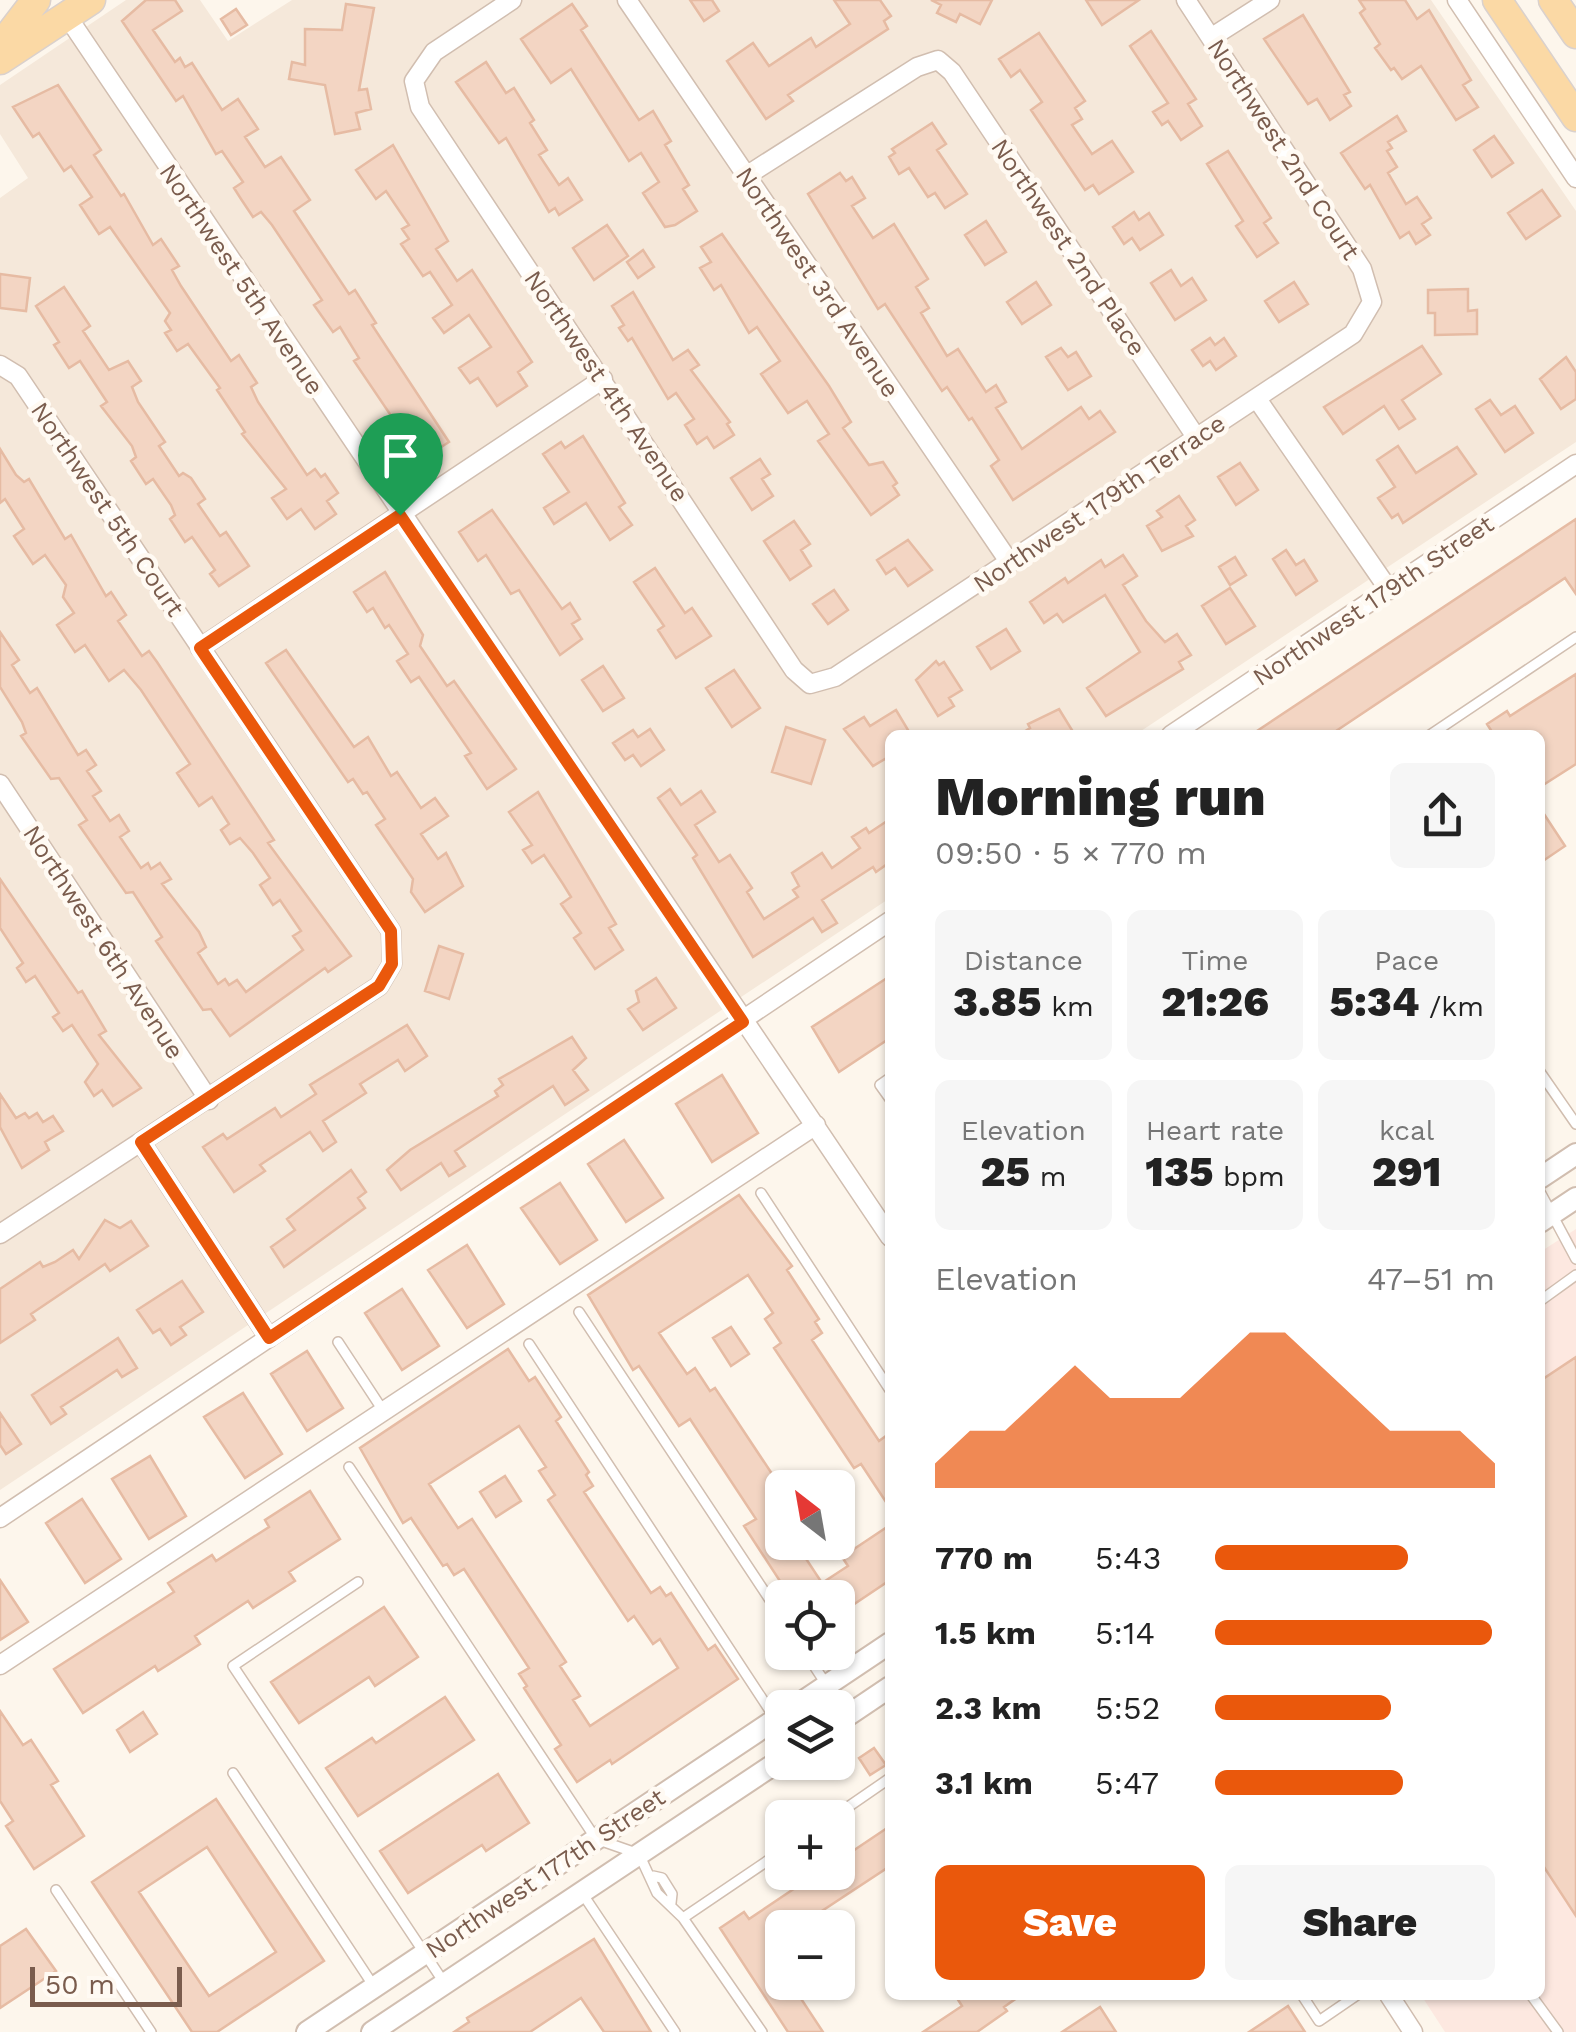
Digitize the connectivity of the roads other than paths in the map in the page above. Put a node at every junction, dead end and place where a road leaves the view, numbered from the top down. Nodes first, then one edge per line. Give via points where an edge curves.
1 (36, 0) edge
2 (91, 0) edge
3 (512, 0) edge
4 (627, 0) edge
5 (1186, 0) edge
6 (1270, 0) edge
7 (1457, 0) edge
8 (1498, 0) edge
9 (1553, 0) edge
10 (67, 16) junction
11 (1576, 34) edge
12 (1212, 38) junction
13 (0, 47) edge
14 (0, 60) edge
15 (1576, 117) edge
16 (746, 176) junction
17 (1576, 178) edge
18 (1372, 302) joint
19 (0, 366) edge
20 (603, 380) junction
21 (1257, 399) junction
22 (1196, 438) junction
23 (1576, 464) edge
24 (400, 515) junction
25 (1010, 563) junction
26 (1389, 590) junction
27 (1576, 636) edge
28 (200, 648) junction
29 (810, 684) joint
30 (1178, 730) edge
31 (1437, 730) edge
32 (0, 784) edge
33 (885, 924) edge
34 (743, 1022) junction
35 (1545, 1079) edge
36 (208, 1100) junction
37 (1576, 1124) edge
38 (816, 1125) junction
39 (141, 1142) junction
40 (1576, 1154) edge
41 (1545, 1175) edge
42 (760, 1193) dead end
43 (1576, 1198) edge
44 (1545, 1218) edge
45 (885, 1229) edge
46 (0, 1233) edge
47 (1576, 1259) edge
48 (1576, 1275) edge
49 (1545, 1297) edge
50 (579, 1312) dead end
51 (269, 1338) junction
52 (338, 1342) dead end
53 (528, 1344) dead end
54 (885, 1382) edge
55 (382, 1409) junction
56 (349, 1467) dead end
57 (0, 1518) edge
58 (358, 1582) dead end
59 (765, 1592) edge
60 (885, 1646) edge
61 (0, 1664) edge
62 (817, 1670) edge
63 (827, 1685) junction
64 (765, 1690) edge
65 (820, 1690) edge
66 (829, 1690) edge
67 (885, 1690) edge
68 (855, 1710) edge
69 (765, 1730) edge
70 (765, 1770) edge
71 (234, 1774) dead end
72 (885, 1781) edge
73 (855, 1802) edge
74 (596, 1839) junction
75 (640, 1854) junction
76 (765, 1863) edge
77 (56, 1890) dead end
78 (582, 1894) junction
79 (683, 1918) junction
80 (425, 1953) junction
81 (445, 1984) junction
82 (375, 1987) junction
83 (1305, 2000) edge
84 (1349, 2000) edge
85 (1392, 2000) edge
86 (1535, 2000) edge
87 (385, 2028) edge
88 (151, 2032) edge
89 (307, 2032) edge
90 (675, 2032) edge
91 (762, 2032) edge
92 (1413, 2032) edge
93 (1558, 2032) edge

1 - 13 main road
2 - 10 main road
3 - 20 street, Northwest 4th Avenue via 434,52 414,82 420,107
4 - 16 street, Northwest 3rd Avenue
5 - 12 street, Northwest 2nd Court
6 - 12 street
7 - 17 street
8 - 15 main road
9 - 11 main road
10 - 14 main road
10 - 24 street, Northwest 5th Avenue
12 - 18 street, Northwest 2nd Court via 1362,269
16 - 22 street, Northwest 2nd Place via 938,60
16 - 25 street, Northwest 3rd Avenue
18 - 21 street, Northwest 179th Terrace via 1352,334
19 - 28 street, Northwest 5th Court via 18,376
20 - 24 street
20 - 29 street, Northwest 4th Avenue via 794,670
21 - 22 street, Northwest 179th Terrace
21 - 26 street
22 - 25 street, Northwest 179th Terrace
23 - 26 street, Northwest 179th Street
24 - 28 street
24 - 34 street, Northwest 5th Avenue
25 - 29 street, Northwest 179th Terrace via 835,677
26 - 30 street, Northwest 179th Street
27 - 31 lane
28 - 36 street, Northwest 5th Court via 391,931 392,964 379,986
32 - 36 street, Northwest 6th Avenue
33 - 34 street
34 - 38 street, Northwest 5th Avenue
34 - 51 street
35 - 37 lane
36 - 39 street
38 - 45 street, Northwest 5th Avenue
38 - 55 street
39 - 46 street
39 - 51 street
40 - 41 street
42 - 54 lane
43 - 44 street
44 - 47 lane
48 - 49 lane
50 - 59 lane
51 - 57 street
52 - 55 lane
53 - 64 lane
55 - 61 street
56 - 74 lane
58 - 80 lane via 233,1666
60 - 63 street, Northwest 177th Street
62 - 63 lane
63 - 65 street, Northwest 177th Street
63 - 66 lane
67 - 68 street
69 - 74 street, Northwest 177th Street
70 - 75 street, Northwest 177th Street
71 - 82 lane
72 - 73 lane
74 - 75 lane
74 - 80 street, Northwest 177th Street
75 - 78 street, Northwest 177th Street
75 - 79 lane via 657,1893
76 - 79 lane
77 - 88 lane
78 - 81 street, Northwest 177th Street
78 - 90 lane
79 - 91 lane
80 - 81 lane
80 - 82 street, Northwest 177th Street
81 - 87 street, Northwest 177th Street
82 - 87 street
82 - 89 street, Northwest 177th Street
83 - 84 lane via 1319,2021
85 - 92 street
86 - 93 lane

